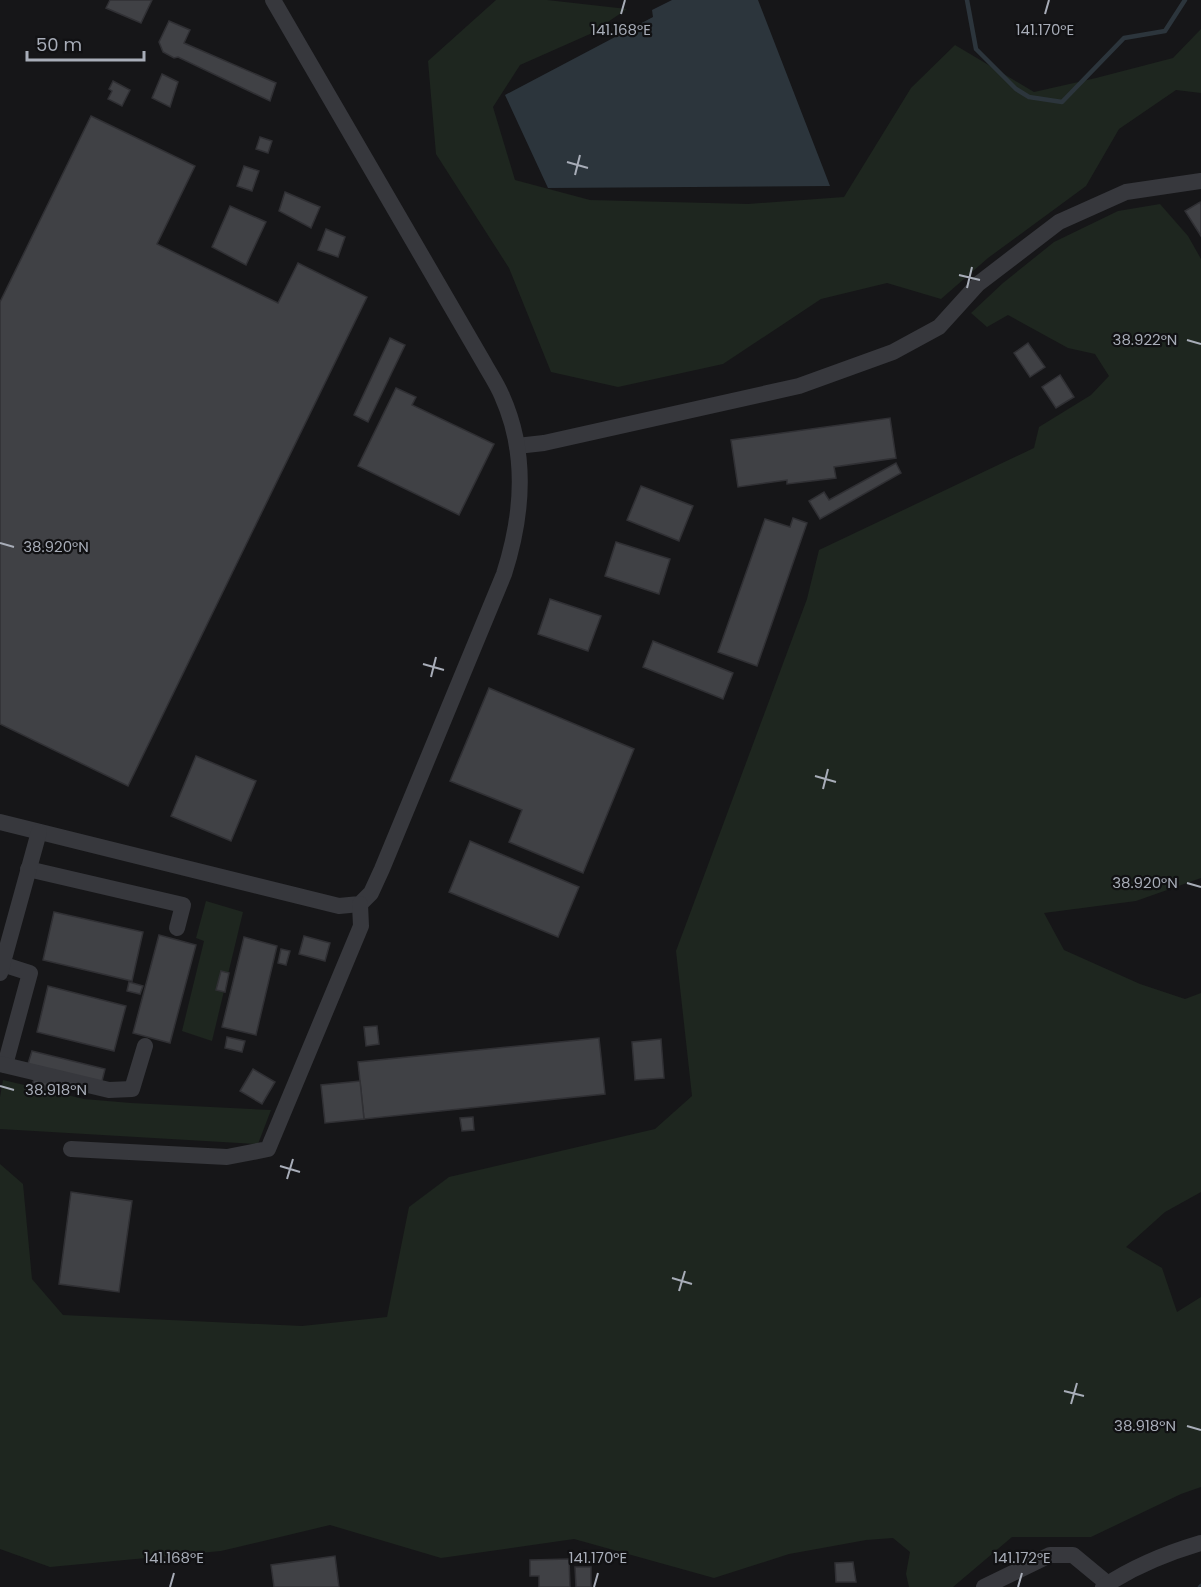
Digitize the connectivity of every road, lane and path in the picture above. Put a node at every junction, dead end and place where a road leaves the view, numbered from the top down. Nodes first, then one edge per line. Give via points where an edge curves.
1 (273, 0) edge
2 (1201, 180) edge
3 (517, 446) junction
4 (0, 822) edge
5 (39, 831) junction
6 (28, 869) junction
7 (360, 904) junction
8 (177, 928) dead end
9 (1, 968) edge
10 (145, 1046) dead end
11 (2, 1065) edge
12 (71, 1149) dead end
13 (1201, 1542) edge
14 (1105, 1585) edge
15 (984, 1587) edge

1 - 3 street via 484,363 502,397
2 - 3 street via 1126,192 1059,222 978,284 939,327 893,352 799,386
3 - 7 street via 520,499 504,574 382,869
4 - 5 street
5 - 6 street
5 - 7 street via 339,906
6 - 8 street via 183,905
6 - 9 street
7 - 12 street via 361,926 268,1149 227,1157
9 - 11 street via 30,973
10 - 11 street via 132,1089 109,1090
13 - 14 street
14 - 15 street via 1073,1555 1050,1555

